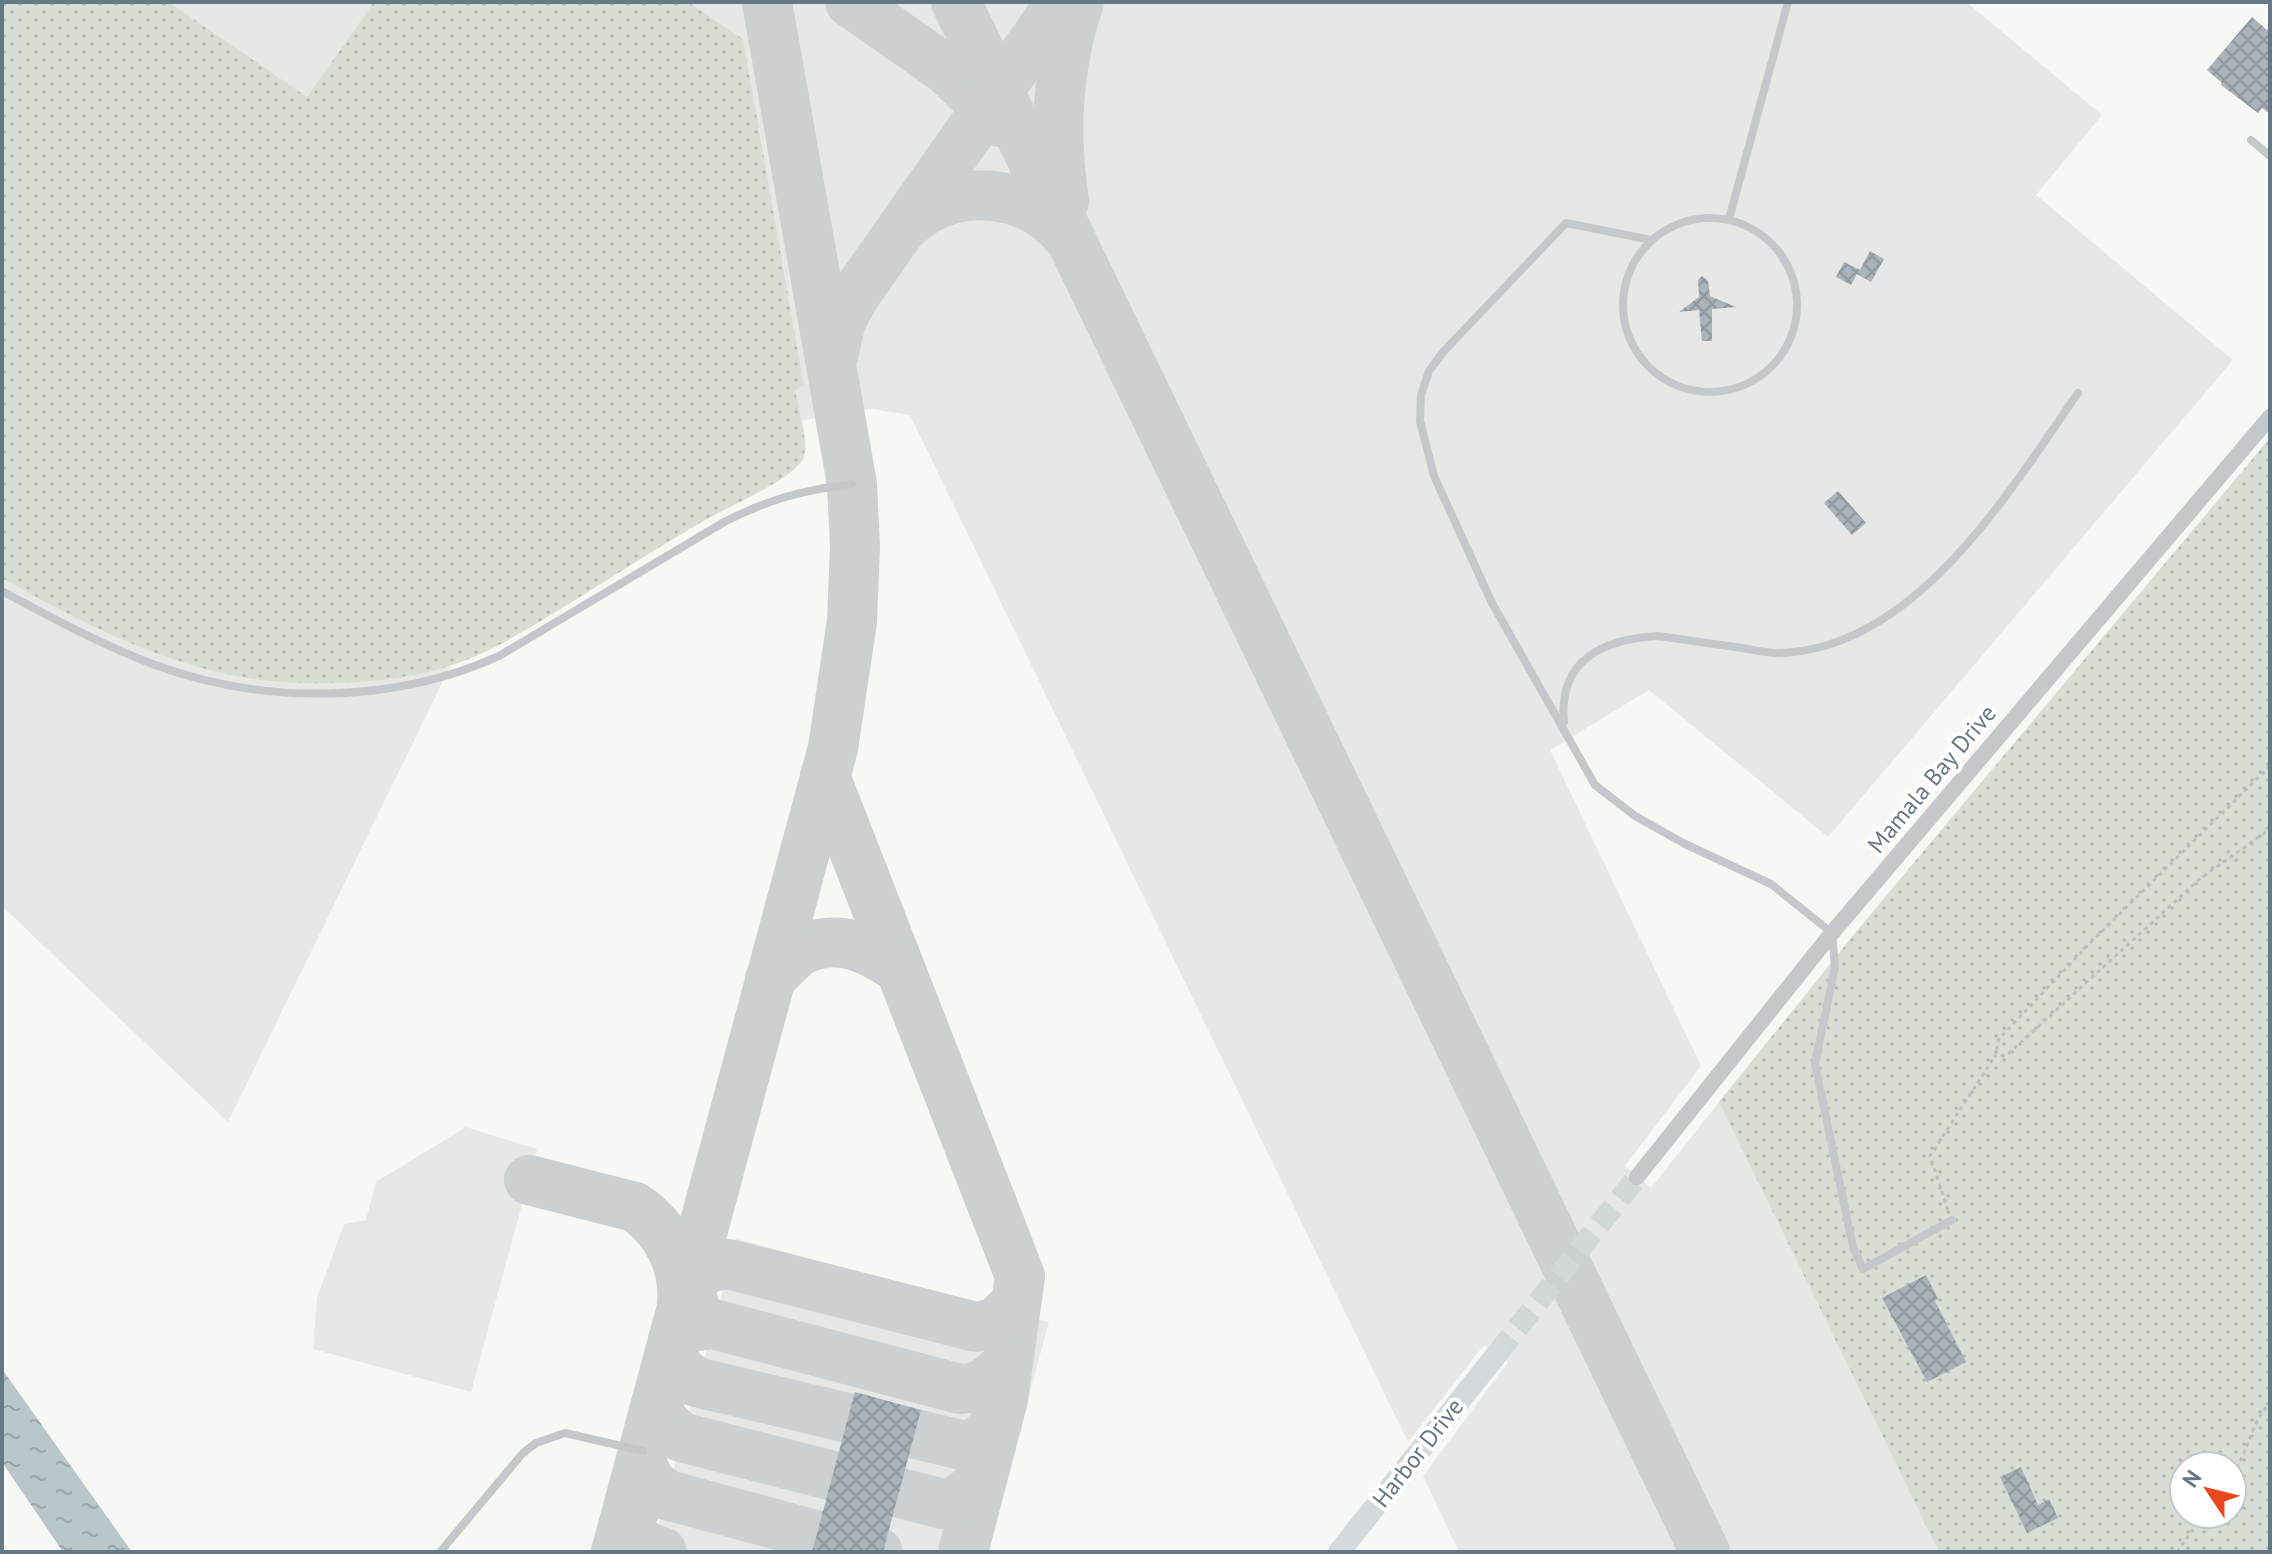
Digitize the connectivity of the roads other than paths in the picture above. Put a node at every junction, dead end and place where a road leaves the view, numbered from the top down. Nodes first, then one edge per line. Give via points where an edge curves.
1 (1788, 2) edge
2 (2251, 140) dead end
3 (2270, 156) edge
4 (1729, 219) junction
5 (1651, 240) junction
6 (2078, 393) dead end
7 (2270, 417) edge
8 (852, 484) dead end
9 (2, 591) edge
10 (1564, 726) junction
11 (1832, 933) junction
12 (1637, 1177) tunnel mouth
13 (1952, 1220) road end
14 (1497, 1354) tunnel mouth
15 (643, 1451) dead end
16 (440, 1552) edge
17 (1339, 1552) edge

1 - 4 lane
2 - 3 lane
4 - 5 lane via 1688,220
4 - 5 lane via 1755,229 1776,246 1791,269 1798,296 1796,323 1786,349 1769,370 1733,389 1692,391 1666,381 1645,365 1630,342 1624,288 1634,262
5 - 10 lane via 1566,223 1444,351 1429,371 1421,395 1420,421 1434,476 1492,603
6 - 10 lane via 1971,541 1885,617 1835,644 1777,653 1658,636 1609,645 1568,678
7 - 11 street, Mamala Bay Drive
8 - 9 lane via 758,504 499,656 462,673 393,688 332,693 222,685 156,666
10 - 11 lane via 1595,785 1685,844 1771,884
11 - 12 street, Mamala Bay Drive
11 - 13 lane via 1835,967 1815,1064 1853,1247 1863,1269
14 - 17 street, Harbor Drive
15 - 16 lane via 565,1433 536,1443

